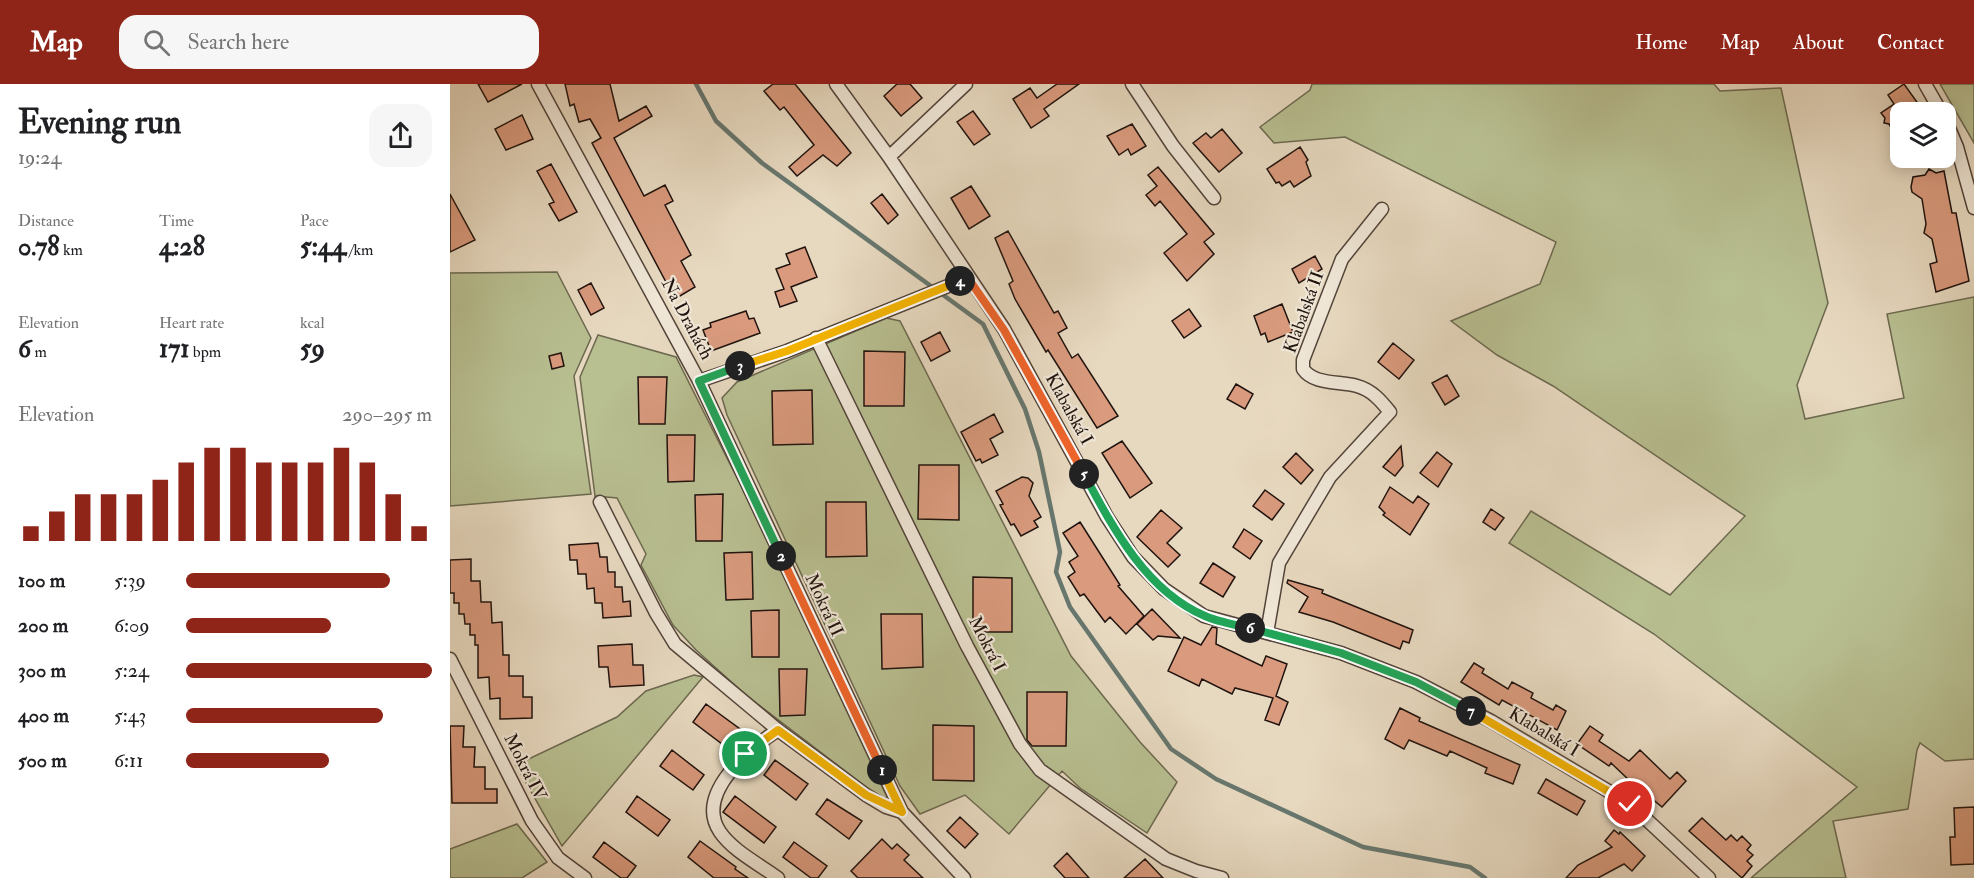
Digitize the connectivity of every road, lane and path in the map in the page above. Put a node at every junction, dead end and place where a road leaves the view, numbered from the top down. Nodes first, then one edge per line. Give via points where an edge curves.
1 (538, 84) edge
2 (836, 84) edge
3 (966, 84) edge
4 (1132, 84) edge
5 (1925, 84) edge
6 (1935, 102) edge
7 (1956, 145) edge
8 (889, 157) junction
9 (1214, 198) dead end
10 (1974, 208) edge
11 (1382, 209) dead end
12 (968, 278) junction
13 (816, 338) junction
14 (699, 381) junction
15 (600, 502) dead end
16 (1267, 633) junction
17 (450, 659) edge
18 (778, 730) junction
19 (902, 812) junction
20 (585, 878) edge
21 (778, 878) edge
22 (964, 878) edge
23 (1222, 878) edge
24 (1709, 878) edge

1 - 14 street, Na Drahách
2 - 8 street, Klabalská I
3 - 8 street
4 - 9 street
5 - 6 street
7 - 10 street
8 - 12 street, Klabalská I
11 - 16 street, Klabalská II via 1342,260 1303,369 1312,378 1358,386 1377,396 1390,412 1330,477 1279,563
12 - 13 street, Na Drahách
12 - 16 street, Klabalská I via 1004,330 1133,557 1164,589 1204,616
13 - 14 street, Na Drahách
13 - 23 street, Mokrá I via 967,646 1020,744 1040,770 1167,859
14 - 19 street, Mokrá II
15 - 18 street, Mokrá II via 675,644
16 - 24 street, Klabalská I via 1341,653 1416,682 1491,721 1630,804
17 - 20 street, Mokrá IV via 532,821 558,858
18 - 19 street, Mokrá II via 866,795
18 - 21 street via 745,754 712,805 715,823 726,839
19 - 22 street, Mokrá II

